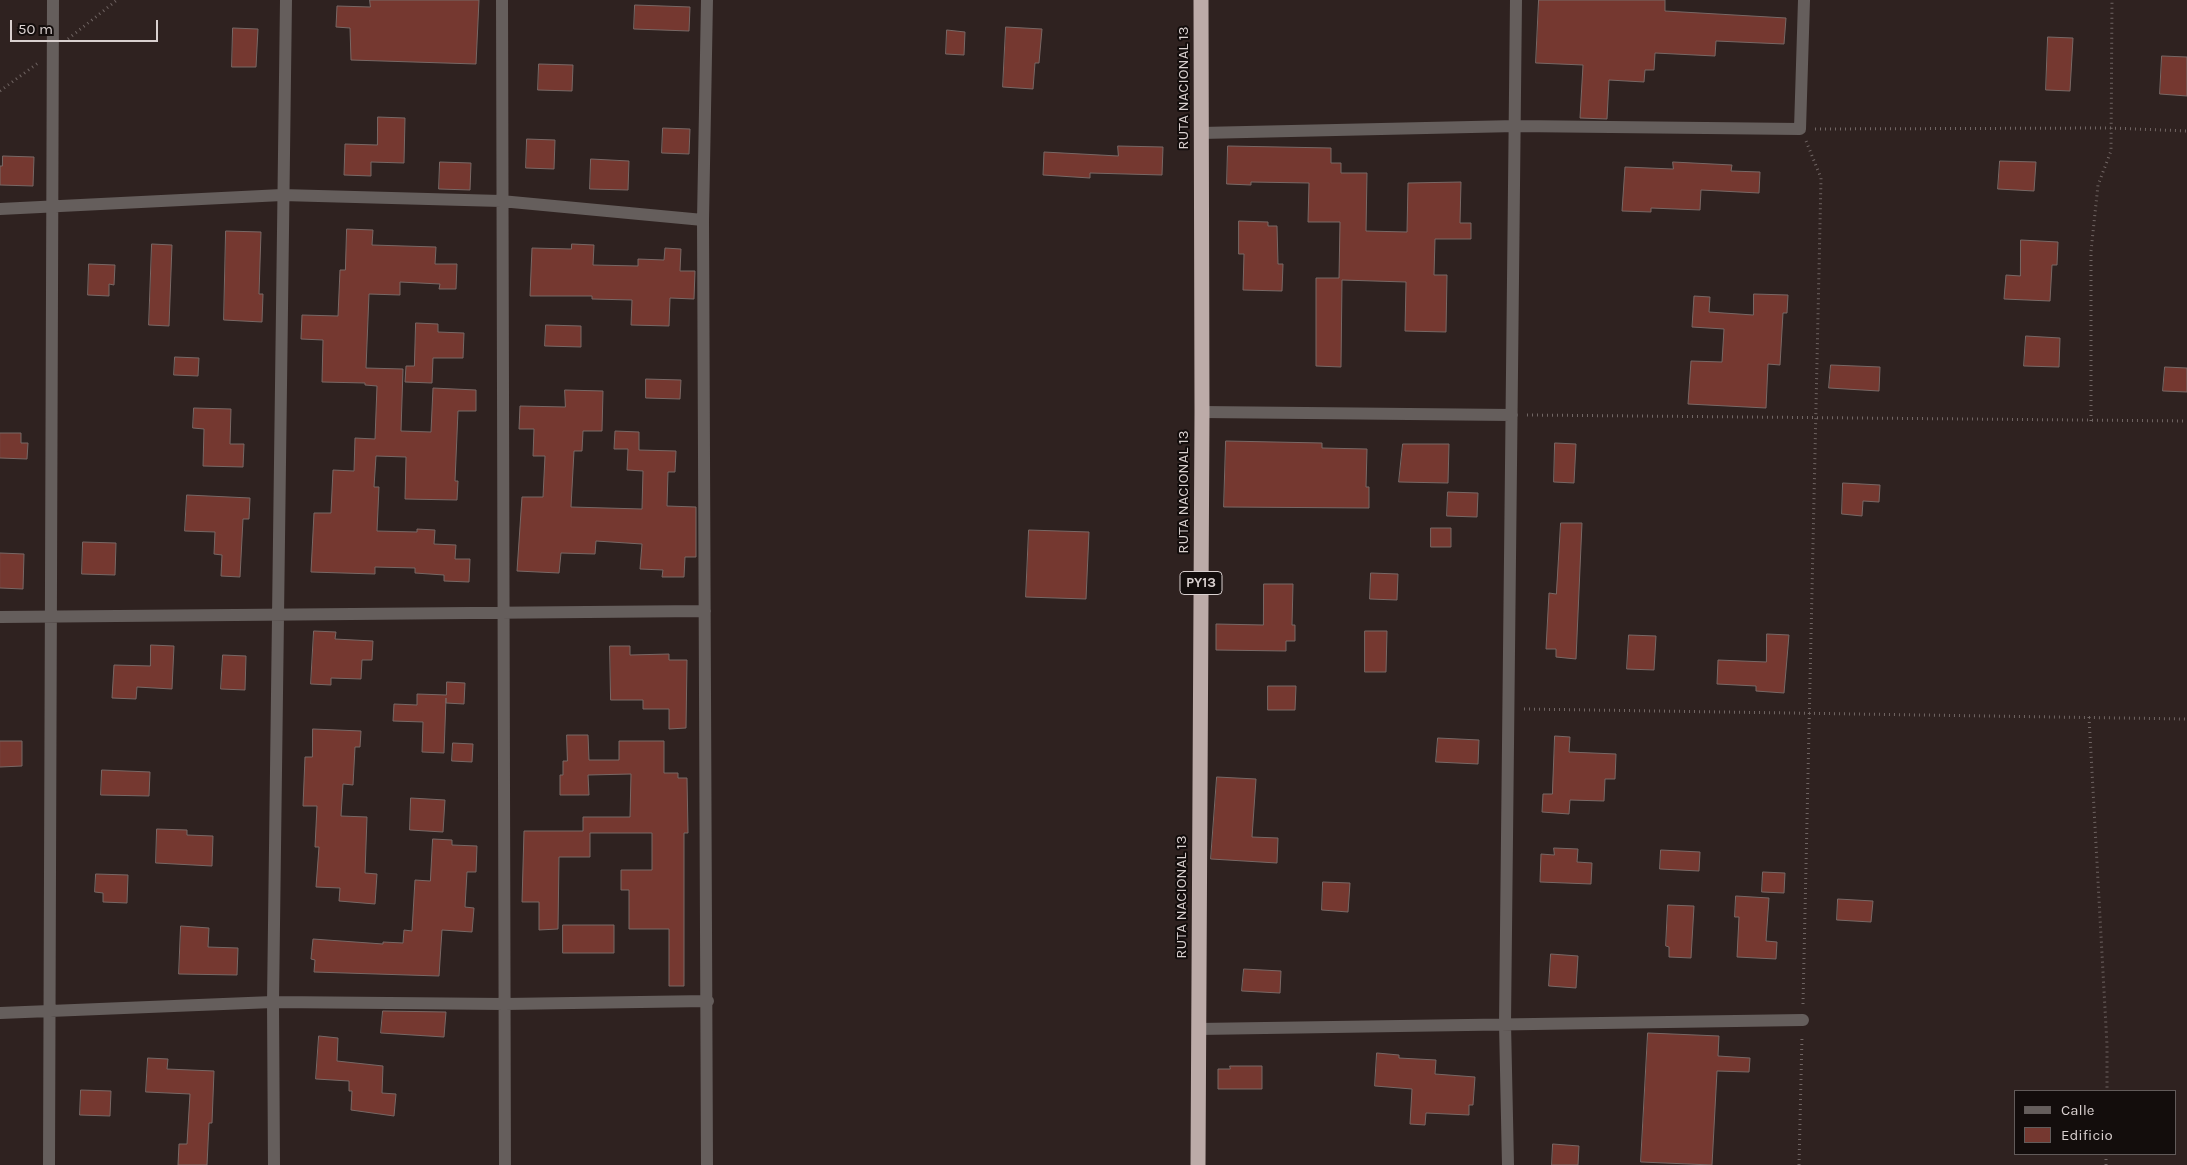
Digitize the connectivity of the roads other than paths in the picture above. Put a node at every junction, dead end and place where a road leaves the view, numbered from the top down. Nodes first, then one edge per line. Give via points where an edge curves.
1 (53, 0) edge
2 (286, 0) edge
3 (502, 0) edge
4 (707, 0) edge
5 (1201, 0) edge
6 (1516, 0) edge
7 (1804, 0) edge
8 (1516, 126) junction
9 (1201, 133) junction
10 (282, 195) junction
11 (501, 201) junction
12 (52, 207) junction
13 (0, 209) edge
14 (703, 220) junction
15 (1202, 412) junction
16 (1512, 415) junction
17 (705, 611) junction
18 (504, 612) junction
19 (51, 616) junction
20 (279, 616) junction
21 (0, 617) edge
22 (274, 1002) junction
23 (708, 1002) junction
24 (504, 1004) junction
25 (50, 1012) junction
26 (0, 1013) edge
27 (1802, 1020) road end
28 (1505, 1023) junction
29 (1198, 1029) junction
30 (49, 1165) edge
31 (274, 1165) edge
32 (505, 1165) edge
33 (708, 1165) edge
34 (1198, 1165) edge
35 (1508, 1165) edge

1 - 12 street
2 - 10 street
3 - 11 street
4 - 14 street
5 - 9 highway, RUTA NACIONAL 13 / PY13
6 - 8 street
7 - 8 street via 1800,128
8 - 9 street
8 - 16 street
9 - 15 highway, RUTA NACIONAL 13 / PY13
10 - 11 street
10 - 12 street
10 - 20 street
11 - 14 street
11 - 18 street
12 - 13 street
12 - 19 street
14 - 17 street
15 - 16 street
15 - 29 highway, RUTA NACIONAL 13 / PY13
16 - 28 street
17 - 18 street
17 - 23 street
18 - 20 street
18 - 24 street
19 - 20 street
19 - 21 street
19 - 25 street
20 - 22 street
22 - 24 street
22 - 25 street
22 - 31 street
23 - 24 street
23 - 33 street
24 - 32 street
25 - 26 street
25 - 30 street
27 - 28 street
28 - 29 street
28 - 35 street
29 - 34 highway, RUTA NACIONAL 13 / PY13

